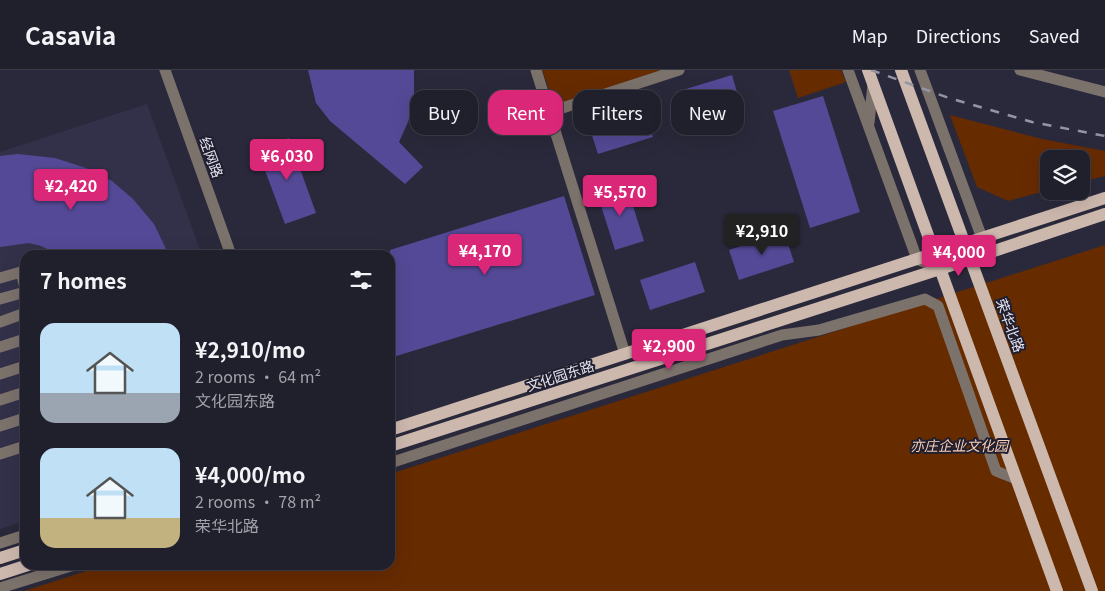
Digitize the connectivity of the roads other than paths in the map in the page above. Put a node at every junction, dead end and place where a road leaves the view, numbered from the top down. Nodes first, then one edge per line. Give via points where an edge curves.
1 (165, 70) edge
2 (536, 70) edge
3 (679, 70) edge
4 (848, 70) edge
5 (901, 70) edge
6 (920, 70) edge
7 (1020, 70) edge
8 (871, 76) edge
9 (543, 90) edge
10 (1105, 92) edge
11 (563, 108) edge
12 (869, 127) junction
13 (557, 135) edge
14 (1105, 198) edge
15 (1105, 214) edge
16 (982, 238) junction
17 (965, 243) junction
18 (229, 250) edge
19 (934, 253) junction
20 (970, 258) junction
21 (917, 259) junction
22 (940, 269) junction
23 (20, 272) edge
24 (0, 278) edge
25 (20, 292) edge
26 (0, 299) edge
27 (20, 316) edge
28 (0, 322) edge
29 (782, 335) junction
30 (725, 338) junction
31 (20, 341) edge
32 (0, 347) edge
33 (625, 354) junction
34 (20, 368) edge
35 (0, 374) edge
36 (20, 394) edge
37 (0, 400) edge
38 (20, 420) edge
39 (0, 426) edge
40 (395, 428) edge
41 (395, 444) edge
42 (20, 448) edge
43 (0, 454) edge
44 (395, 461) edge
45 (1016, 478) junction
46 (20, 538) edge
47 (0, 544) edge
48 (20, 552) edge
49 (0, 558) edge
50 (20, 568) edge
51 (58, 570) edge
52 (0, 574) edge
53 (0, 588) edge
54 (1057, 591) edge
55 (1092, 591) edge

1 - 18 street, 经网路
2 - 9 street
3 - 11 street
4 - 12 street
5 - 17 main road, 荣华北路
6 - 16 street
7 - 10 street
8 - 12 street
8 - 19 main road
12 - 21 street
13 - 33 street
14 - 16 main road, 文化园东路
15 - 20 main road, 文化园东路
16 - 17 main road, 文化园东路
16 - 20 street
17 - 19 main road, 文化园东路
17 - 20 main road, 荣华北路
19 - 21 main road, 文化园东路
19 - 22 main road
20 - 22 main road, 文化园东路
20 - 55 main road, 荣华北路
21 - 22 street
21 - 33 main road, 文化园东路
22 - 30 main road, 文化园东路
22 - 45 main road
23 - 24 street
25 - 26 street
27 - 28 street
29 - 30 street
29 - 44 street
29 - 45 street via 819,330 925,299 936,304 996,471
30 - 41 main road, 文化园东路
31 - 32 street
33 - 40 main road, 文化园东路
34 - 35 street
36 - 37 street
38 - 39 street
42 - 43 street
45 - 54 main road
46 - 47 street
48 - 49 main road
50 - 52 main road
51 - 53 street

